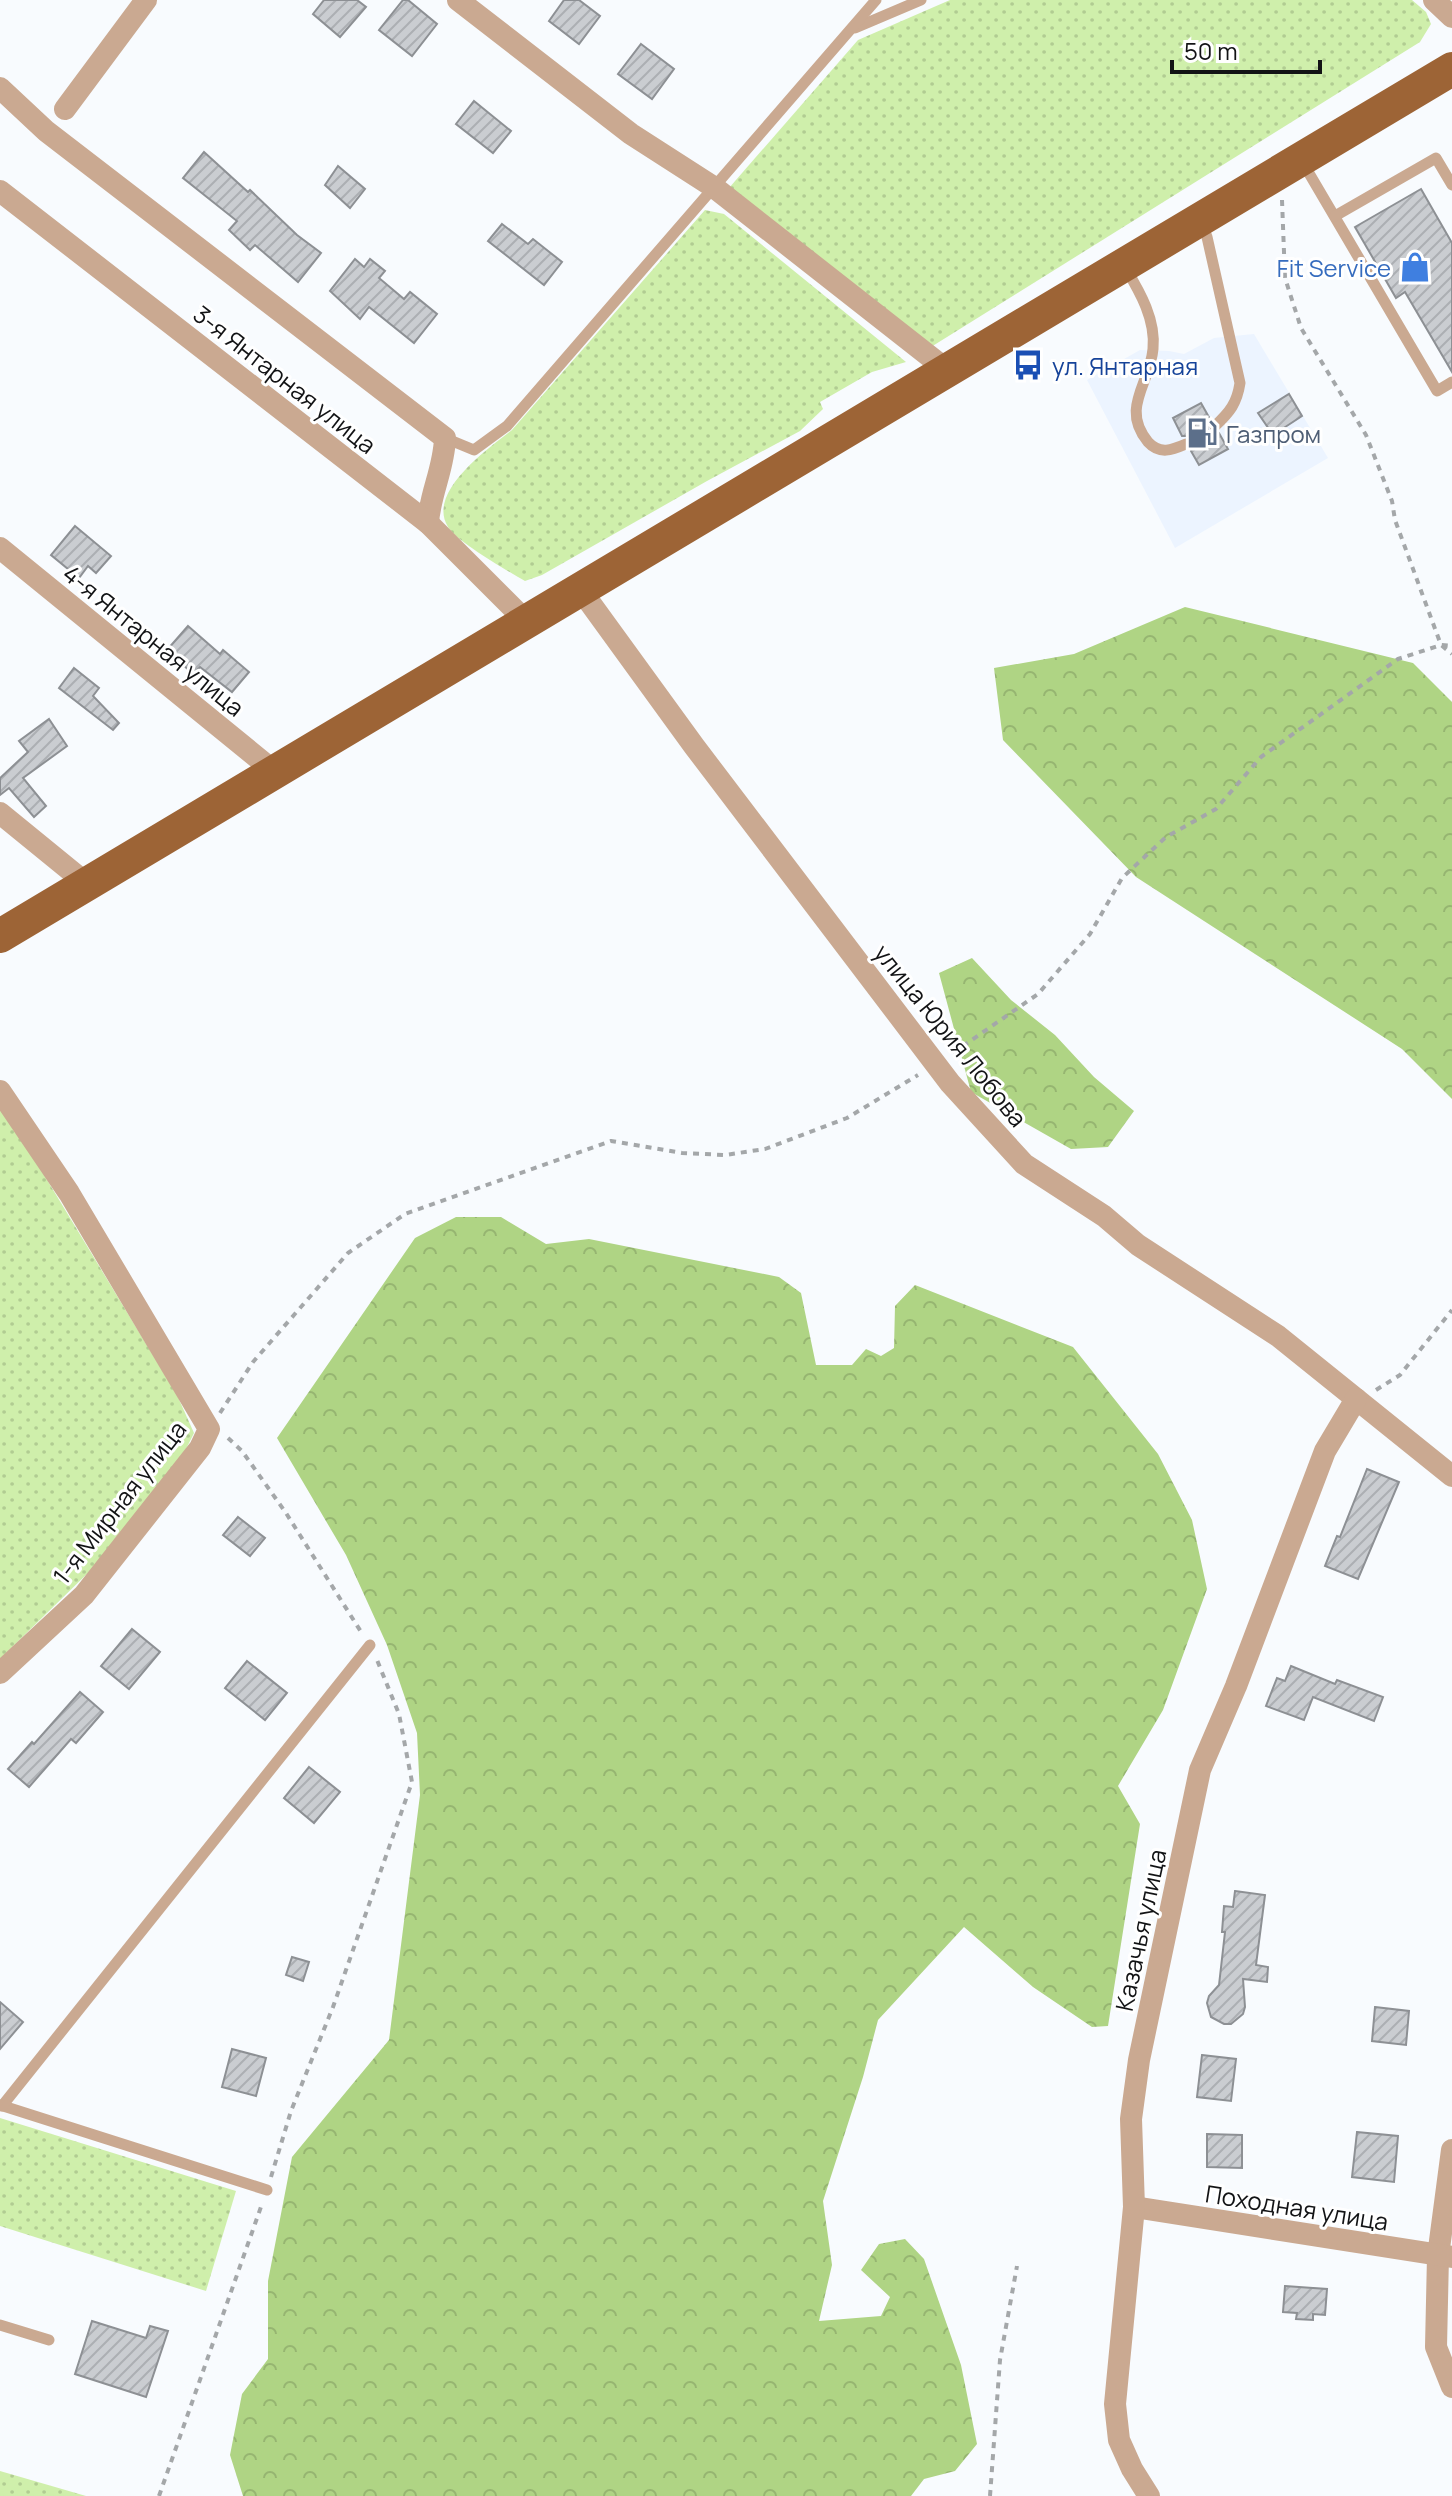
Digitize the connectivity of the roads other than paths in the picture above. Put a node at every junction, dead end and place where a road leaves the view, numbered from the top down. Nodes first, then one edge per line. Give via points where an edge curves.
1 (146, 0) edge
2 (458, 0) edge
3 (876, 0) edge
4 (921, 0) edge
5 (1434, 0) edge
6 (1452, 17) edge
7 (850, 30) junction
8 (1452, 69) edge
9 (0, 88) edge
10 (65, 109) joint
11 (46, 131) junction
12 (1294, 163) junction
13 (1452, 185) edge
14 (715, 188) junction
15 (0, 191) edge
16 (1335, 216) junction
17 (1200, 219) junction
18 (1124, 265) junction
19 (947, 370) junction
20 (1452, 382) edge
21 (1215, 426) dead end
22 (445, 438) junction
23 (1186, 444) dead end
24 (428, 523) junction
25 (0, 548) edge
26 (580, 589) junction
27 (526, 621) junction
28 (275, 772) junction
29 (0, 813) edge
30 (87, 884) junction
31 (0, 936) edge
32 (0, 1091) edge
33 (1356, 1399) junction
34 (1452, 1476) edge
35 (370, 1645) road end
36 (0, 1673) edge
37 (1, 2105) edge
38 (1452, 2150) edge
39 (267, 2190) road end
40 (1134, 2207) junction
41 (1445, 2256) edge
42 (0, 2325) edge
43 (49, 2340) dead end
44 (1452, 2387) edge
45 (1149, 2496) edge

1 - 10 street
2 - 14 street via 631,134
3 - 7 lane
4 - 7 lane
5 - 6 street
7 - 14 lane
8 - 12 main road
9 - 11 street, 3-я Янтарная улица
10 - 11 lane
11 - 22 street, 3-я Янтарная улица
12 - 16 lane
12 - 17 main road
13 - 16 lane via 1436,158
14 - 19 street
14 - 22 lane via 507,426 474,450
15 - 24 street, 3-я Янтарная улица
16 - 20 lane via 1437,391
17 - 18 main road
17 - 21 lane via 1240,383 1237,401
18 - 19 main road
18 - 23 lane via 1151,326 1153,349 1136,401 1139,430 1154,448 1168,452
19 - 26 main road
22 - 24 street
24 - 27 street, 3-я Янтарная улица
25 - 28 street, 4-я Янтарная улица
26 - 27 main road
26 - 33 street, улица Юрия Лобова via 694,746 988,1127 1024,1164 1278,1336
27 - 28 main road
28 - 30 main road
29 - 30 street
30 - 31 main road
32 - 36 street, 1-я Мирная улица via 69,1193 209,1429 200,1448 84,1595
33 - 34 street, улица Юрия Лобова
33 - 40 street, Казачья улица via 1325,1451 1200,1770 1139,2060 1131,2119
35 - 37 lane
37 - 39 lane
38 - 41 street
40 - 41 street, Походная улица
40 - 45 street, Казачья улица via 1115,2404 1119,2440
41 - 44 street via 1436,2347
42 - 43 lane

